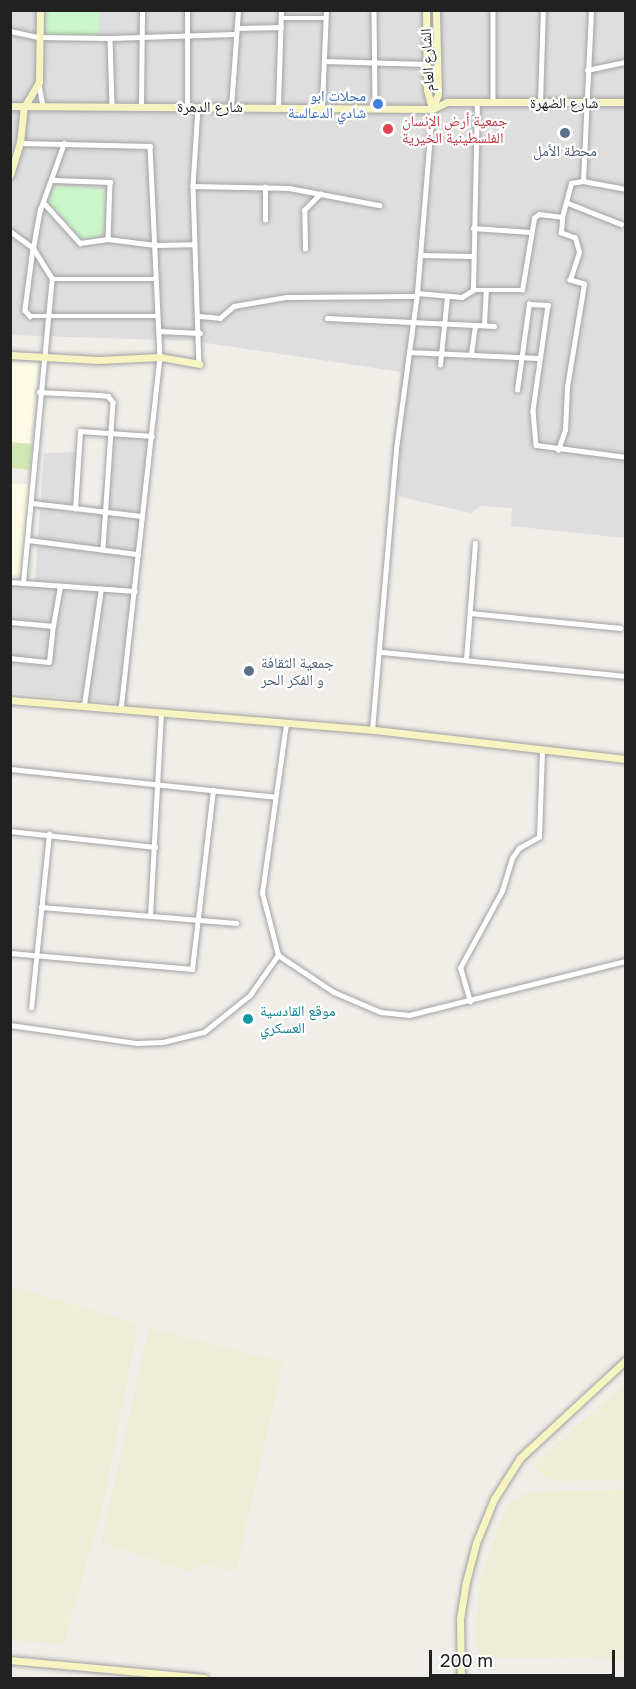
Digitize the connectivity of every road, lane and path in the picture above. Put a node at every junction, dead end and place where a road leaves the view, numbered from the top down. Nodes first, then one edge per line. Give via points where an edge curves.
1 (40, 10) edge
2 (142, 10) edge
3 (187, 10) edge
4 (238, 10) edge
5 (281, 10) edge
6 (326, 10) edge
7 (374, 10) edge
8 (426, 10) edge
9 (436, 10) edge
10 (493, 10) edge
11 (543, 10) edge
12 (591, 10) edge
13 (281, 18) junction
14 (325, 18) junction
15 (281, 27) junction
16 (238, 28) junction
17 (10, 31) edge
18 (234, 34) junction
19 (187, 35) junction
20 (39, 37) junction
21 (141, 38) junction
22 (110, 39) junction
23 (324, 61) junction
24 (626, 62) edge
25 (375, 63) junction
26 (426, 64) junction
27 (587, 70) junction
28 (39, 82) junction
29 (493, 101) junction
30 (477, 102) junction
31 (626, 102) edge
32 (540, 103) junction
33 (586, 103) junction
34 (10, 106) edge
35 (43, 106) junction
36 (112, 106) junction
37 (141, 106) junction
38 (278, 106) junction
39 (322, 106) junction
40 (375, 106) junction
41 (24, 107) junction
42 (396, 107) joint
43 (187, 108) junction
44 (198, 108) junction
45 (231, 108) junction
46 (432, 109) junction
47 (20, 143) junction
48 (64, 143) junction
49 (10, 175) edge
50 (53, 180) junction
51 (583, 181) junction
52 (192, 186) junction
53 (265, 187) junction
54 (626, 189) edge
55 (320, 194) junction
56 (44, 203) junction
57 (568, 203) junction
58 (379, 205) dead end
59 (562, 217) junction
60 (265, 220) dead end
61 (621, 224) dead end
62 (473, 228) junction
63 (10, 231) edge
64 (531, 232) junction
65 (108, 239) junction
66 (194, 244) junction
67 (155, 245) junction
68 (33, 248) junction
69 (304, 249) dead end
70 (420, 255) junction
71 (471, 256) junction
72 (51, 279) junction
73 (156, 279) junction
74 (473, 290) junction
75 (486, 291) junction
76 (415, 295) junction
77 (447, 296) junction
78 (158, 316) junction
79 (200, 316) junction
80 (50, 317) junction
81 (327, 318) dead end
82 (412, 319) junction
83 (445, 321) junction
84 (475, 325) junction
85 (484, 325) junction
86 (494, 326) dead end
87 (159, 331) junction
88 (200, 333) junction
89 (409, 352) junction
90 (442, 354) junction
91 (471, 354) junction
92 (10, 356) edge
93 (523, 356) junction
94 (160, 357) junction
95 (538, 358) junction
96 (43, 359) junction
97 (199, 363) joint
98 (440, 365) dead end
99 (517, 390) dead end
100 (39, 392) junction
101 (112, 435) junction
102 (152, 436) junction
103 (558, 450) junction
104 (626, 457) edge
105 (32, 503) junction
106 (75, 509) junction
107 (105, 513) junction
108 (141, 516) junction
109 (28, 540) junction
110 (475, 543) dead end
111 (103, 549) junction
112 (138, 554) junction
113 (10, 582) edge
114 (24, 583) junction
115 (60, 587) junction
116 (101, 589) junction
117 (135, 591) junction
118 (470, 613) junction
119 (10, 622) edge
120 (53, 626) junction
121 (620, 628) dead end
122 (382, 652) dead end
123 (10, 658) edge
124 (466, 660) junction
125 (626, 676) edge
126 (10, 700) edge
127 (84, 705) junction
128 (121, 710) junction
129 (161, 713) junction
130 (286, 724) junction
131 (372, 730) junction
132 (542, 751) junction
133 (626, 759) edge
134 (10, 769) edge
135 (160, 785) junction
136 (213, 790) junction
137 (275, 797) junction
138 (10, 831) edge
139 (50, 834) junction
140 (154, 847) junction
141 (41, 907) junction
142 (150, 916) junction
143 (198, 920) junction
144 (236, 922) dead end
145 (10, 953) edge
146 (36, 955) junction
147 (278, 955) junction
148 (626, 961) edge
149 (470, 1002) junction
150 (31, 1008) dead end
151 (10, 1025) edge
152 (626, 1360) edge
153 (10, 1660) edge
154 (124, 1670) junction
155 (122, 1678) edge
156 (204, 1678) edge
157 (461, 1678) edge

1 - 20 street
2 - 21 street
3 - 19 street
4 - 16 street
5 - 13 street
6 - 14 street
7 - 25 street
8 - 26 street, الشارع العام
9 - 46 street via 438,94
10 - 29 street
11 - 32 street
12 - 27 street
13 - 14 street
13 - 15 street
14 - 23 street
15 - 16 street
15 - 38 street
16 - 18 street
17 - 20 street
18 - 19 street
18 - 45 street
19 - 21 street
19 - 43 street
20 - 22 street
20 - 28 street
21 - 22 street
21 - 37 street
22 - 36 street
23 - 25 street
23 - 39 street
24 - 27 street
25 - 26 street
25 - 40 street
26 - 46 street, الشارع العام
27 - 33 street
28 - 35 street
28 - 41 street
29 - 30 street, شارع الضهرة
29 - 32 street, شارع الضهرة
30 - 46 street, شارع الضهرة via 447,102
30 - 62 street
31 - 33 street, شارع الضهرة
32 - 33 street, شارع الضهرة
33 - 51 street
34 - 41 street, شارع الدهرة
35 - 36 street, شارع الدهرة
35 - 41 street, شارع الدهرة
36 - 37 street, شارع الدهرة
37 - 43 street, شارع الدهرة
38 - 39 street, شارع الدهرة
38 - 45 street, شارع الدهرة
39 - 40 street, شارع الدهرة
40 - 42 street, شارع الدهرة
41 - 47 street
42 - 46 street, شارع الضهرة
43 - 44 street, شارع الدهرة
44 - 45 street, شارع الدهرة
44 - 52 street
46 - 70 street
47 - 48 street
47 - 49 street
48 - 50 street
48 - 67 street via 150,146
50 - 56 street
50 - 65 street via 110,182
51 - 54 street
51 - 57 street via 571,183
52 - 53 street
52 - 66 street
53 - 55 street
53 - 60 street
55 - 58 street
55 - 69 street via 304,210
56 - 65 street via 76,240 93,243
56 - 68 street
57 - 59 street
57 - 61 street
59 - 64 street via 539,214
59 - 103 street via 561,233 575,238 579,252 570,280 584,284 567,387 565,430
62 - 64 street
62 - 71 street
63 - 68 street
64 - 75 street via 522,290
65 - 67 street
66 - 67 street
66 - 79 street
67 - 73 street
68 - 72 street
68 - 80 street via 25,310 30,316
70 - 71 street
70 - 76 street
71 - 74 street
72 - 73 street
72 - 80 street
73 - 78 street
74 - 75 street
74 - 77 street via 462,297
75 - 85 street
76 - 77 street
76 - 79 street via 286,297 234,306 220,318
76 - 82 street
77 - 83 street
78 - 80 street
78 - 87 street
79 - 88 street
80 - 96 street
81 - 82 street
82 - 83 street
82 - 89 street
83 - 84 street
83 - 90 street
84 - 85 street
84 - 91 street
85 - 86 street
87 - 88 street
87 - 94 street
88 - 97 street
89 - 90 street
89 - 131 street via 396,449
90 - 91 street
90 - 98 street
91 - 93 street
92 - 96 street
93 - 95 street
93 - 95 street via 529,304 548,305 544,347
93 - 99 street
94 - 96 street
94 - 97 street
94 - 102 street
95 - 103 street via 532,418 537,420 536,445
96 - 100 street
100 - 101 street via 108,396 113,402
100 - 105 street
101 - 102 street
101 - 106 street via 80,431
101 - 107 street
102 - 108 street
103 - 104 street
105 - 106 street
105 - 109 street
106 - 107 street
107 - 108 street
107 - 111 street
108 - 112 street
109 - 111 street
109 - 114 street
110 - 118 street
111 - 112 street
112 - 117 street
113 - 114 street
114 - 115 street
115 - 116 street
115 - 120 street
116 - 117 street
116 - 127 street
117 - 128 street
118 - 121 street
118 - 124 street
119 - 120 street
120 - 123 street via 49,662
122 - 124 street
124 - 125 street
126 - 127 street
127 - 128 street
128 - 129 street
129 - 130 street
129 - 135 street
130 - 131 street
130 - 137 street
131 - 132 street
132 - 133 street
132 - 149 street via 539,837 519,848 512,858 502,891 460,968
134 - 135 street
135 - 136 street
135 - 140 street
136 - 137 street
136 - 143 street
137 - 147 street via 262,893
138 - 139 street
139 - 140 street
139 - 141 street
140 - 142 street
141 - 142 street
141 - 146 street
142 - 143 street
143 - 144 street
143 - 146 street via 192,969
145 - 146 street
146 - 150 street
147 - 149 street via 334,992 381,1012 409,1015
147 - 151 street via 250,995 222,1020 195,1035 137,1043
148 - 149 street
152 - 157 street via 520,1458 494,1499 466,1582 460,1619
153 - 154 street
154 - 155 street
154 - 156 street

